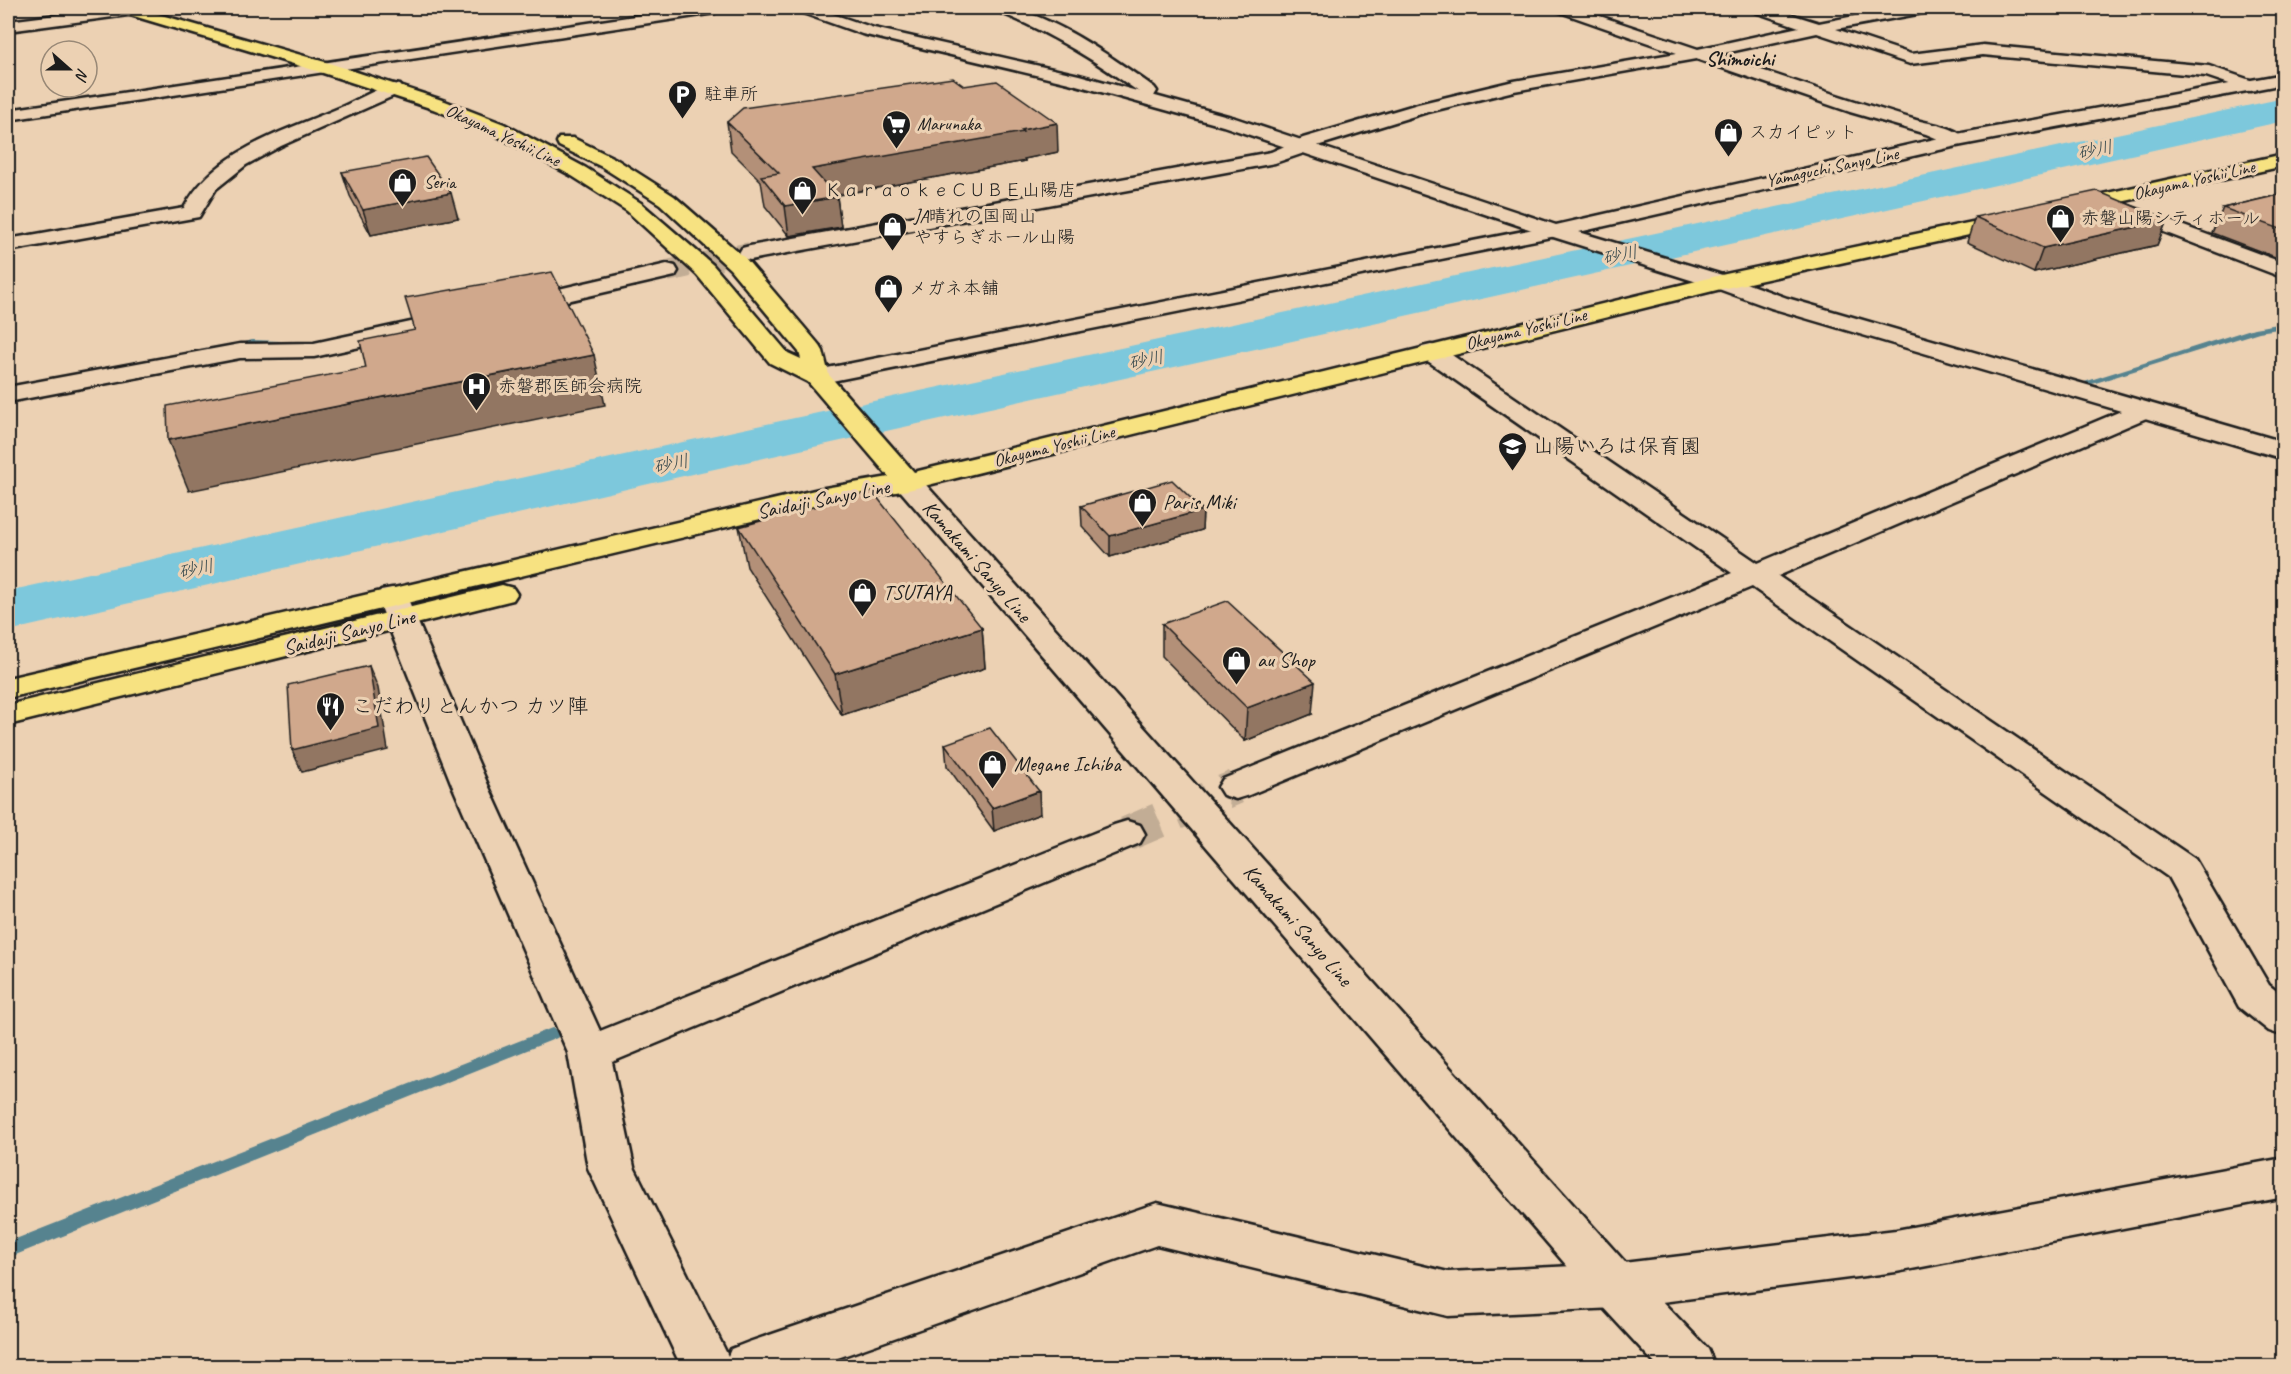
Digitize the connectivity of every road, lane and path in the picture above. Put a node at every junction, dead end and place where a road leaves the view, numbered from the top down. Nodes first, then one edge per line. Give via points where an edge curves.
1 (131, 8) edge
2 (163, 8) edge
3 (715, 8) edge
4 (802, 8) edge
5 (1000, 8) edge
6 (1562, 8) edge
7 (1757, 8) edge
8 (1923, 8) edge
9 (8, 26) edge
10 (1818, 28) junction
11 (1697, 54) junction
12 (353, 63) junction
13 (326, 68) junction
14 (2283, 79) edge
15 (2250, 86) junction
16 (394, 89) junction
17 (1145, 97) junction
18 (8, 115) edge
19 (1957, 140) junction
20 (1303, 147) junction
21 (2283, 160) edge
22 (2100, 201) junction
23 (1554, 231) junction
24 (8, 245) edge
25 (750, 253) tunnel mouth
26 (667, 271) tunnel mouth
27 (2283, 271) edge
28 (1721, 282) junction
29 (1431, 352) junction
30 (817, 377) junction
31 (8, 395) edge
32 (2142, 411) junction
33 (2283, 452) edge
34 (899, 472) junction
35 (1758, 574) junction
36 (396, 608) junction
37 (8, 688) edge
38 (8, 715) edge
39 (1236, 787) tunnel mouth
40 (1128, 834) tunnel mouth
41 (2283, 1020) edge
42 (589, 1053) junction
43 (2283, 1177) edge
44 (1615, 1286) junction
45 (706, 1366) edge
46 (749, 1366) edge
47 (1690, 1366) edge

1 - 9 street
1 - 13 main road, Okayama Yoshii Line
2 - 12 main road, Okayama Yoshii Line
3 - 12 street
4 - 17 street via 906,41
5 - 17 street via 1031,18 1124,74 1148,91
6 - 11 street
7 - 10 street
8 - 10 street
10 - 11 street
10 - 15 street via 1910,59 1983,50 2209,71
11 - 19 street
11 - 20 street via 1503,89 1418,109
12 - 13 street
12 - 30 main road, Okayama Yoshii Line via 461,97 542,131 609,163 667,200 738,264 811,351
13 - 16 main road, Okayama Yoshii Line
13 - 18 street
14 - 15 street, Yamaguchi Sanyo Line
15 - 19 street, Yamaguchi Sanyo Line
16 - 24 street via 369,97 356,107 273,143 238,163 208,186 192,213
16 - 30 main road, Okayama Yoshii Line via 496,128 579,172 634,207 705,270 779,358
17 - 20 street
19 - 23 street, Yamaguchi Sanyo Line
20 - 23 street
20 - 25 street via 1275,157
21 - 22 main road, Okayama Yoshii Line
22 - 27 street
22 - 28 main road, Okayama Yoshii Line
23 - 28 street
23 - 30 street, Yamaguchi Sanyo Line
26 - 31 street via 314,350 240,351
28 - 29 main road, Okayama Yoshii Line
28 - 32 street via 1779,303
29 - 34 main road, Okayama Yoshii Line
29 - 35 street
30 - 34 main road, Okayama Yoshii Line
32 - 33 street
32 - 35 street
34 - 36 main road, Saidaiji Sanyo Line via 838,512
34 - 44 street, Kamakami Sanyo Line
35 - 39 street
35 - 41 street via 2182,868 2254,996
36 - 37 main road, Saidaiji Sanyo Line
36 - 38 main road, Saidaiji Sanyo Line
36 - 42 street
40 - 42 street
42 - 45 street via 611,1168
43 - 44 street via 1896,1251
44 - 46 street via 1449,1294 1157,1224
44 - 47 street, Kamakami Sanyo Line

